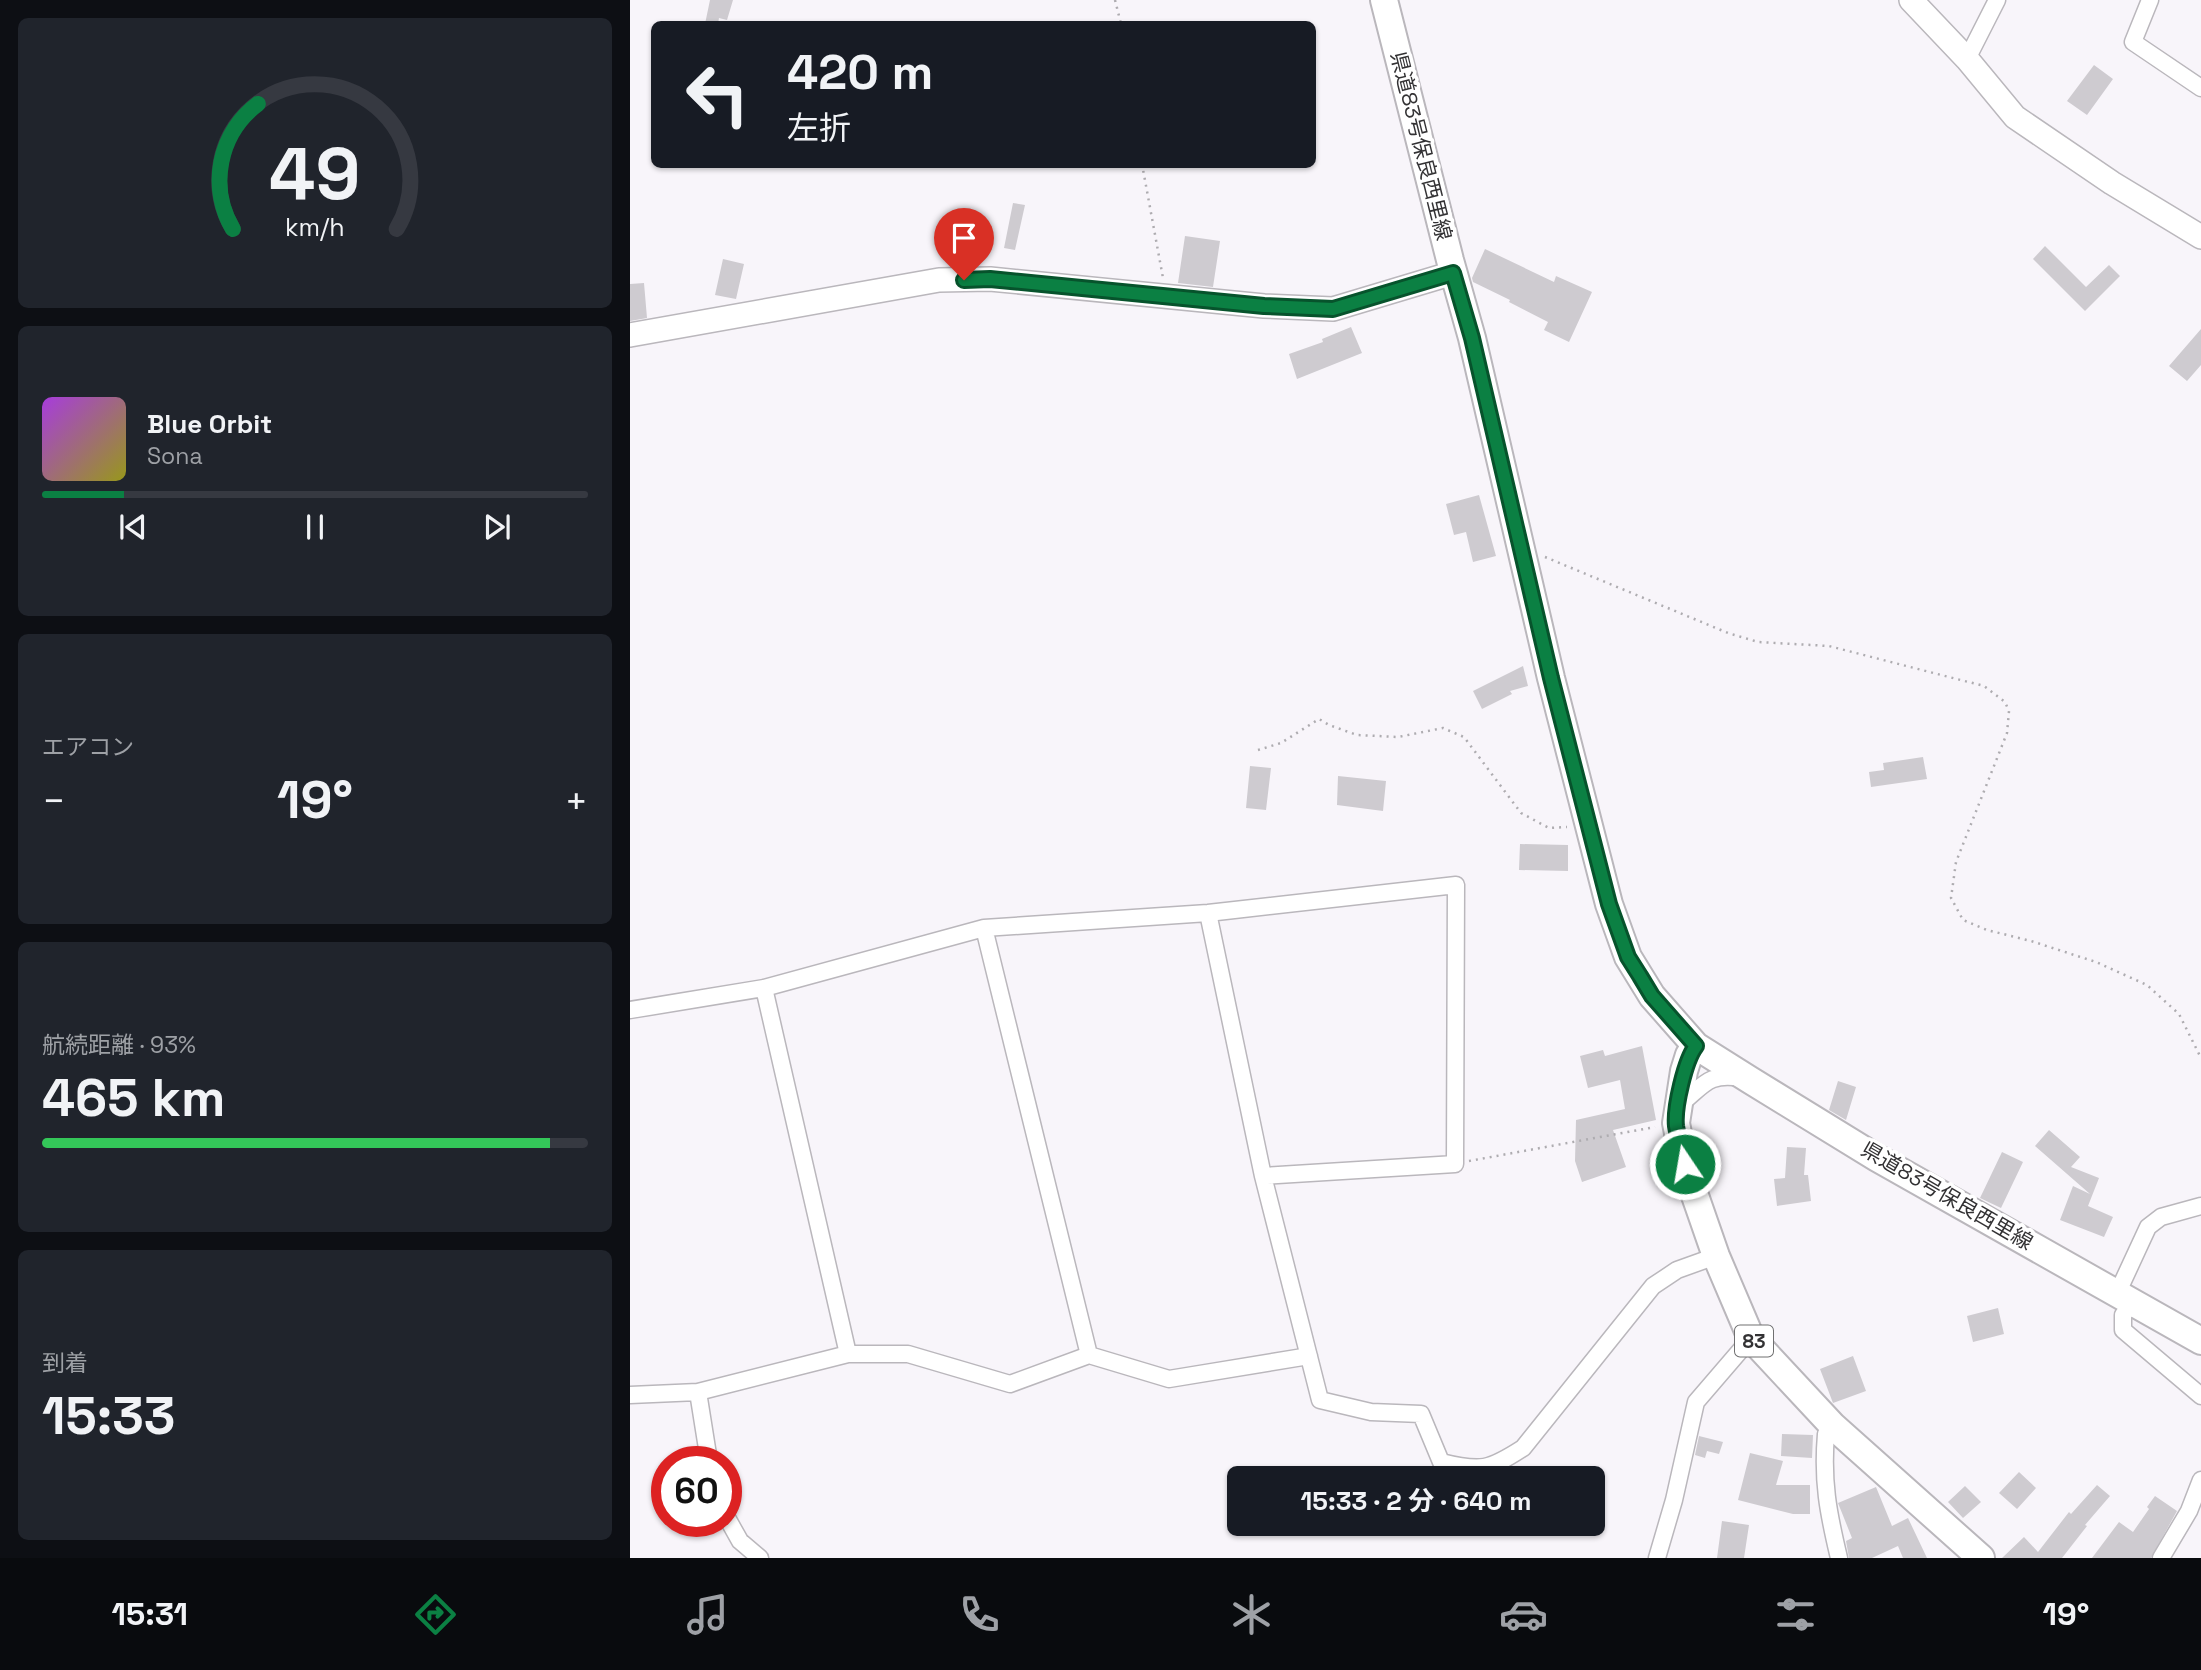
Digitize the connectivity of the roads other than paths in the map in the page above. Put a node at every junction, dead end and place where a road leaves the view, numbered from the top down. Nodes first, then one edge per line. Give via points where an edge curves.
1 (1384, 0) edge
2 (1911, 0) edge
3 (1997, 0) edge
4 (2150, 0) edge
5 (1967, 59) junction
6 (2201, 88) edge
7 (2201, 237) edge
8 (1453, 273) junction
9 (630, 335) edge
10 (1208, 913) junction
11 (984, 928) junction
12 (764, 988) junction
13 (630, 1010) edge
14 (1696, 1046) junction
15 (1750, 1080) junction
16 (1677, 1114) junction
17 (1263, 1176) junction
18 (2201, 1206) edge
19 (1716, 1256) junction
20 (2125, 1298) junction
21 (1751, 1338) junction
22 (2201, 1340) edge
23 (848, 1354) junction
24 (1090, 1354) junction
25 (1309, 1356) junction
26 (698, 1392) junction
27 (630, 1395) edge
28 (2201, 1395) edge
29 (1833, 1426) junction
30 (707, 1446) edge
31 (2201, 1480) edge
32 (738, 1537) edge
33 (760, 1558) edge
34 (1657, 1558) edge
35 (1839, 1558) edge
36 (1981, 1558) edge
37 (2161, 1558) edge

1 - 8 main road, 県道83号保良西里線
2 - 5 street
3 - 5 street
4 - 6 street via 2133,42
5 - 7 street via 2015,117
8 - 9 street via 1333,309 990,279 939,280
8 - 14 main road, 県道83号保良西里線 via 1609,904 1628,957 1652,996
10 - 11 street
10 - 17 street
10 - 17 street via 1456,885 1455,1164
11 - 12 street
11 - 24 street
12 - 13 street
12 - 23 street
14 - 15 main road, 県道83号保良西里線
14 - 16 main road, 83 via 1684,1071
15 - 16 street via 1723,1075 1707,1081
15 - 20 main road, 県道83号保良西里線 via 1877,1158
16 - 19 main road, 83 via 1685,1164
17 - 25 street
18 - 20 street via 2161,1217 2148,1227
19 - 21 main road, 83
19 - 25 street via 1677,1270 1654,1286 1523,1447 1498,1464 1473,1469 1441,1462 1422,1414 1371,1412 1320,1400
20 - 22 main road, 県道83号保良西里線
20 - 28 street via 2123,1329
21 - 29 main road, 83
21 - 34 street via 1696,1402
23 - 24 street via 908,1354 1010,1384
23 - 26 street
24 - 25 street via 1169,1379
26 - 27 street
26 - 30 street
29 - 35 street via 1826,1434 1823,1470 1826,1507
29 - 36 main road, 83
31 - 37 street
32 - 33 street

